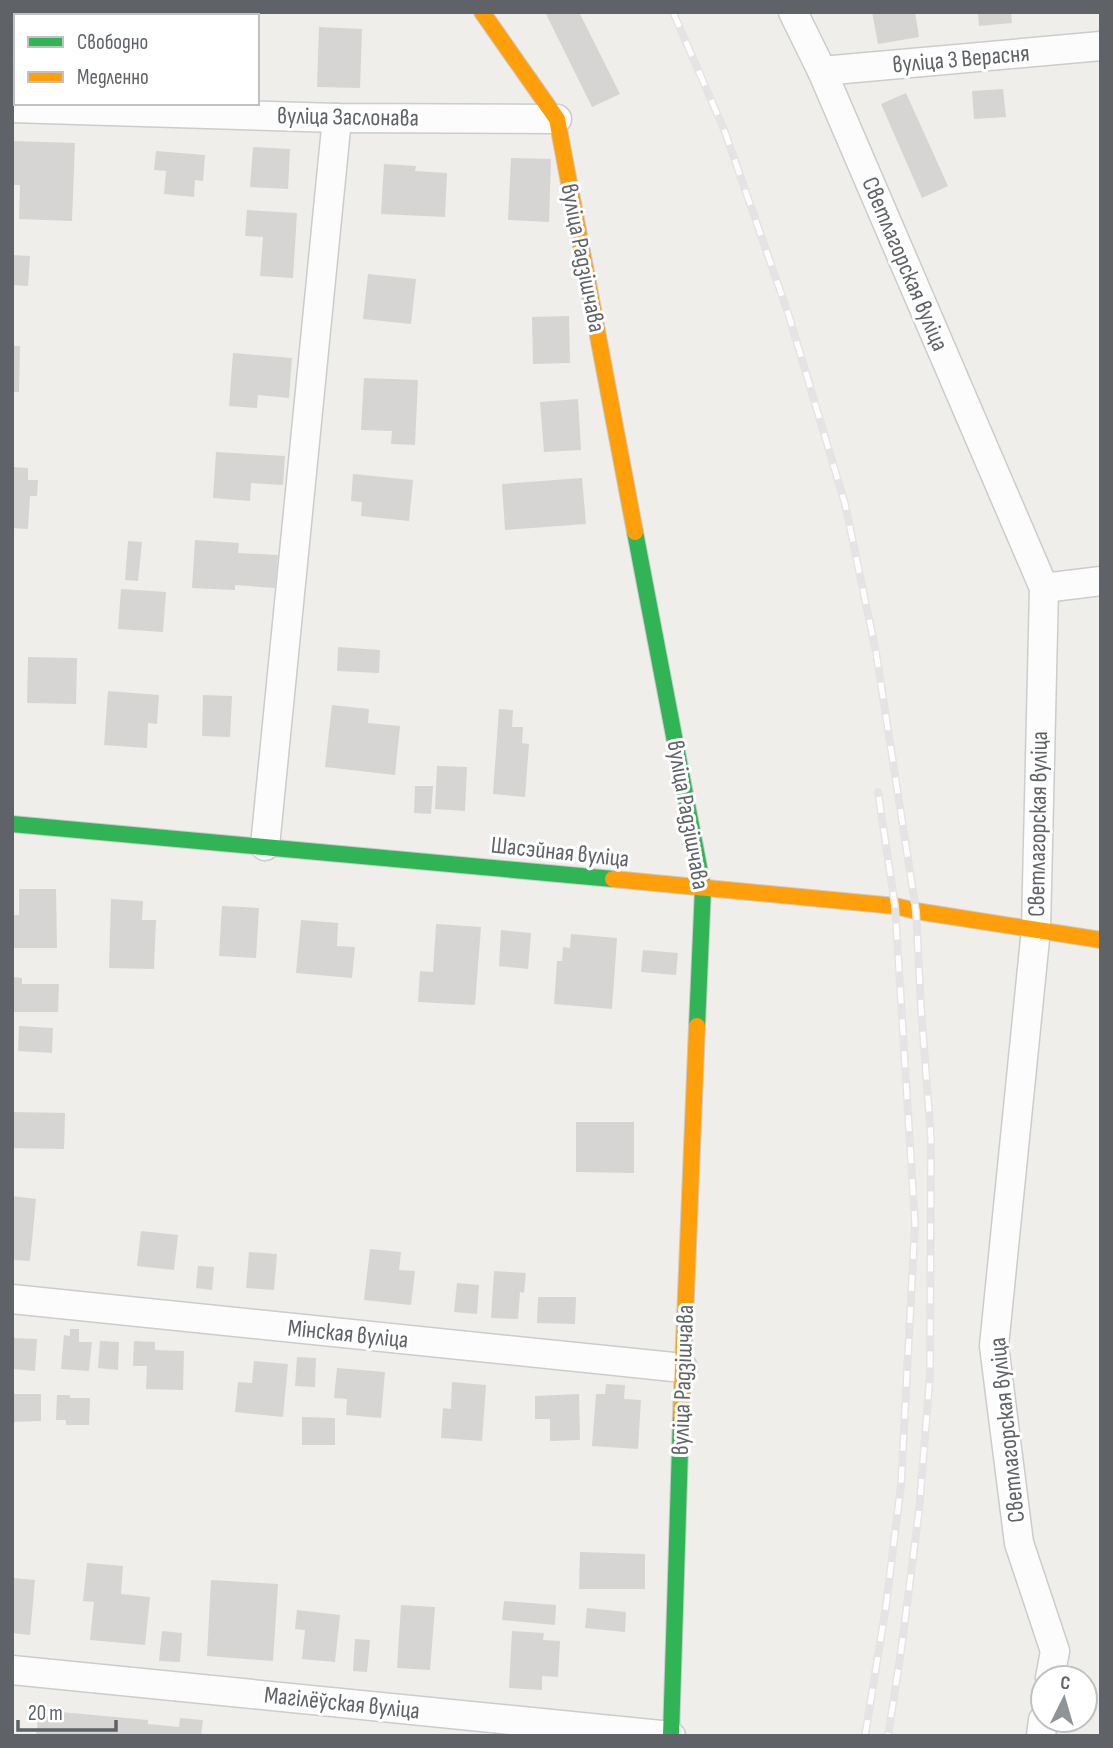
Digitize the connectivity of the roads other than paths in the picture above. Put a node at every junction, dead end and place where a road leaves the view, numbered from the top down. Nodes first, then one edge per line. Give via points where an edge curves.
1 (481, 12) edge
2 (793, 12) edge
3 (1101, 46) edge
4 (822, 71) junction
5 (12, 108) edge
6 (337, 118) junction
7 (557, 119) junction
8 (1101, 581) edge
9 (1044, 588) junction
10 (12, 824) edge
11 (264, 846) junction
12 (703, 888) junction
13 (1036, 929) junction
14 (1101, 940) edge
15 (12, 1299) edge
16 (683, 1368) junction
17 (1053, 1664) edge
18 (12, 1670) edge
19 (671, 1736) edge

1 - 7 street, вуліца Радзішчава
2 - 4 street, Светлагорская вуліца
3 - 4 street, вуліца 3 Верасня
4 - 9 street, Светлагорская вуліца
5 - 6 street, вуліца Заслонава
6 - 7 street, вуліца Заслонава
6 - 11 street
7 - 12 street, вуліца Радзішчава
8 - 9 street
9 - 13 street, Светлагорская вуліца
10 - 11 street, Шасэйная вуліца
11 - 12 street, Шасэйная вуліца
12 - 13 street, Шасэйная вуліца via 895,906
12 - 16 street, вуліца Радзішчава
13 - 14 street, Шасэйная вуліца
13 - 17 street, Светлагорская вуліца via 994,1346 1019,1543 1055,1651
15 - 16 street, Мінская вуліца
16 - 19 street, вуліца Радзішчава
18 - 19 street, Магілёўская вуліца

